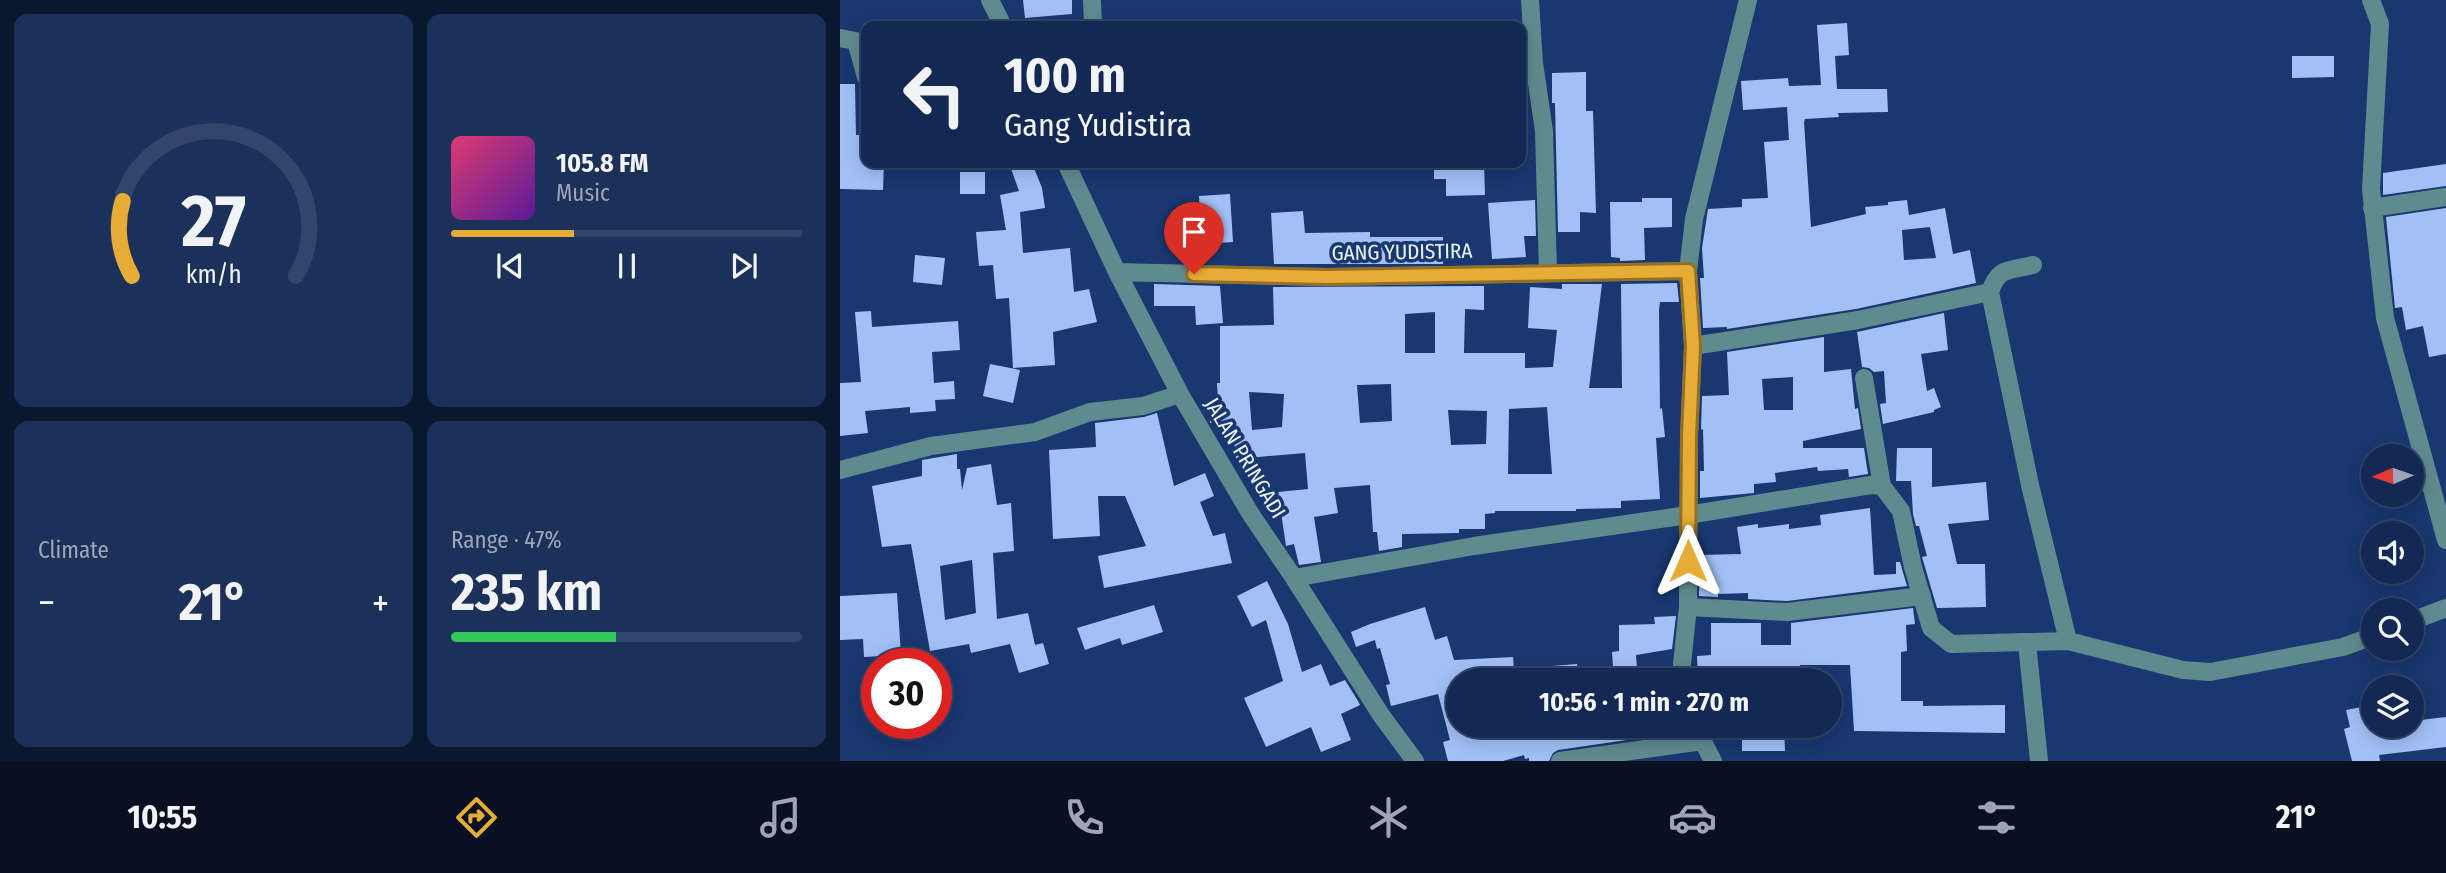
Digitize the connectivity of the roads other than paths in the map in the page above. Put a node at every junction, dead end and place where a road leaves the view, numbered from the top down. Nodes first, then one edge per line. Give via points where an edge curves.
1 (990, 0) edge
2 (1092, 0) edge
3 (1530, 0) edge
4 (1748, 0) edge
5 (2371, 0) edge
6 (1000, 21) edge
7 (1093, 21) edge
8 (840, 38) edge
9 (861, 59) edge
10 (1068, 168) edge
11 (2446, 197) edge
12 (2372, 208) junction
13 (2034, 265) dead end
14 (1688, 271) junction
15 (1117, 272) junction
16 (1548, 272) junction
17 (1990, 292) junction
18 (1693, 346) junction
19 (1864, 378) dead end
20 (1180, 394) junction
21 (840, 470) edge
22 (1882, 486) junction
23 (1688, 516) junction
24 (2446, 540) edge
25 (1294, 578) junction
26 (1922, 596) junction
27 (1688, 607) junction
28 (2446, 608) edge
29 (2424, 616) edge
30 (2068, 641) junction
31 (2361, 641) edge
32 (2028, 643) junction
33 (1682, 668) edge
34 (1678, 738) edge
35 (1701, 738) edge
36 (1415, 761) edge
37 (1560, 761) edge
38 (1713, 761) edge
39 (2039, 761) edge

1 - 6 street
2 - 7 street
3 - 16 street via 1544,131
4 - 14 street via 1694,219
5 - 12 street via 2380,24
8 - 9 street via 856,41
10 - 15 street, JALAN PRINGADI
11 - 12 street
12 - 24 street via 2385,318
13 - 17 street via 2000,272
14 - 16 street, GANG YUDISTIRA
14 - 18 street
15 - 16 street, GANG YUDISTIRA via 1327,277
15 - 20 street, JALAN PRINGADI
17 - 18 street via 1858,320
17 - 30 street
18 - 23 street
19 - 22 street
20 - 21 street via 1143,406 1090,412 1035,432 931,446
20 - 25 street, JALAN PRINGADI
22 - 23 street
22 - 26 street via 1901,511
23 - 25 street via 1500,542
23 - 27 street
25 - 36 street, JALAN PRINGADI
26 - 27 street via 1787,612
26 - 32 street via 1931,628 1951,644
27 - 33 street
28 - 29 street
30 - 31 street via 2183,670 2210,672
30 - 32 street
32 - 39 street
34 - 37 street
35 - 38 street

